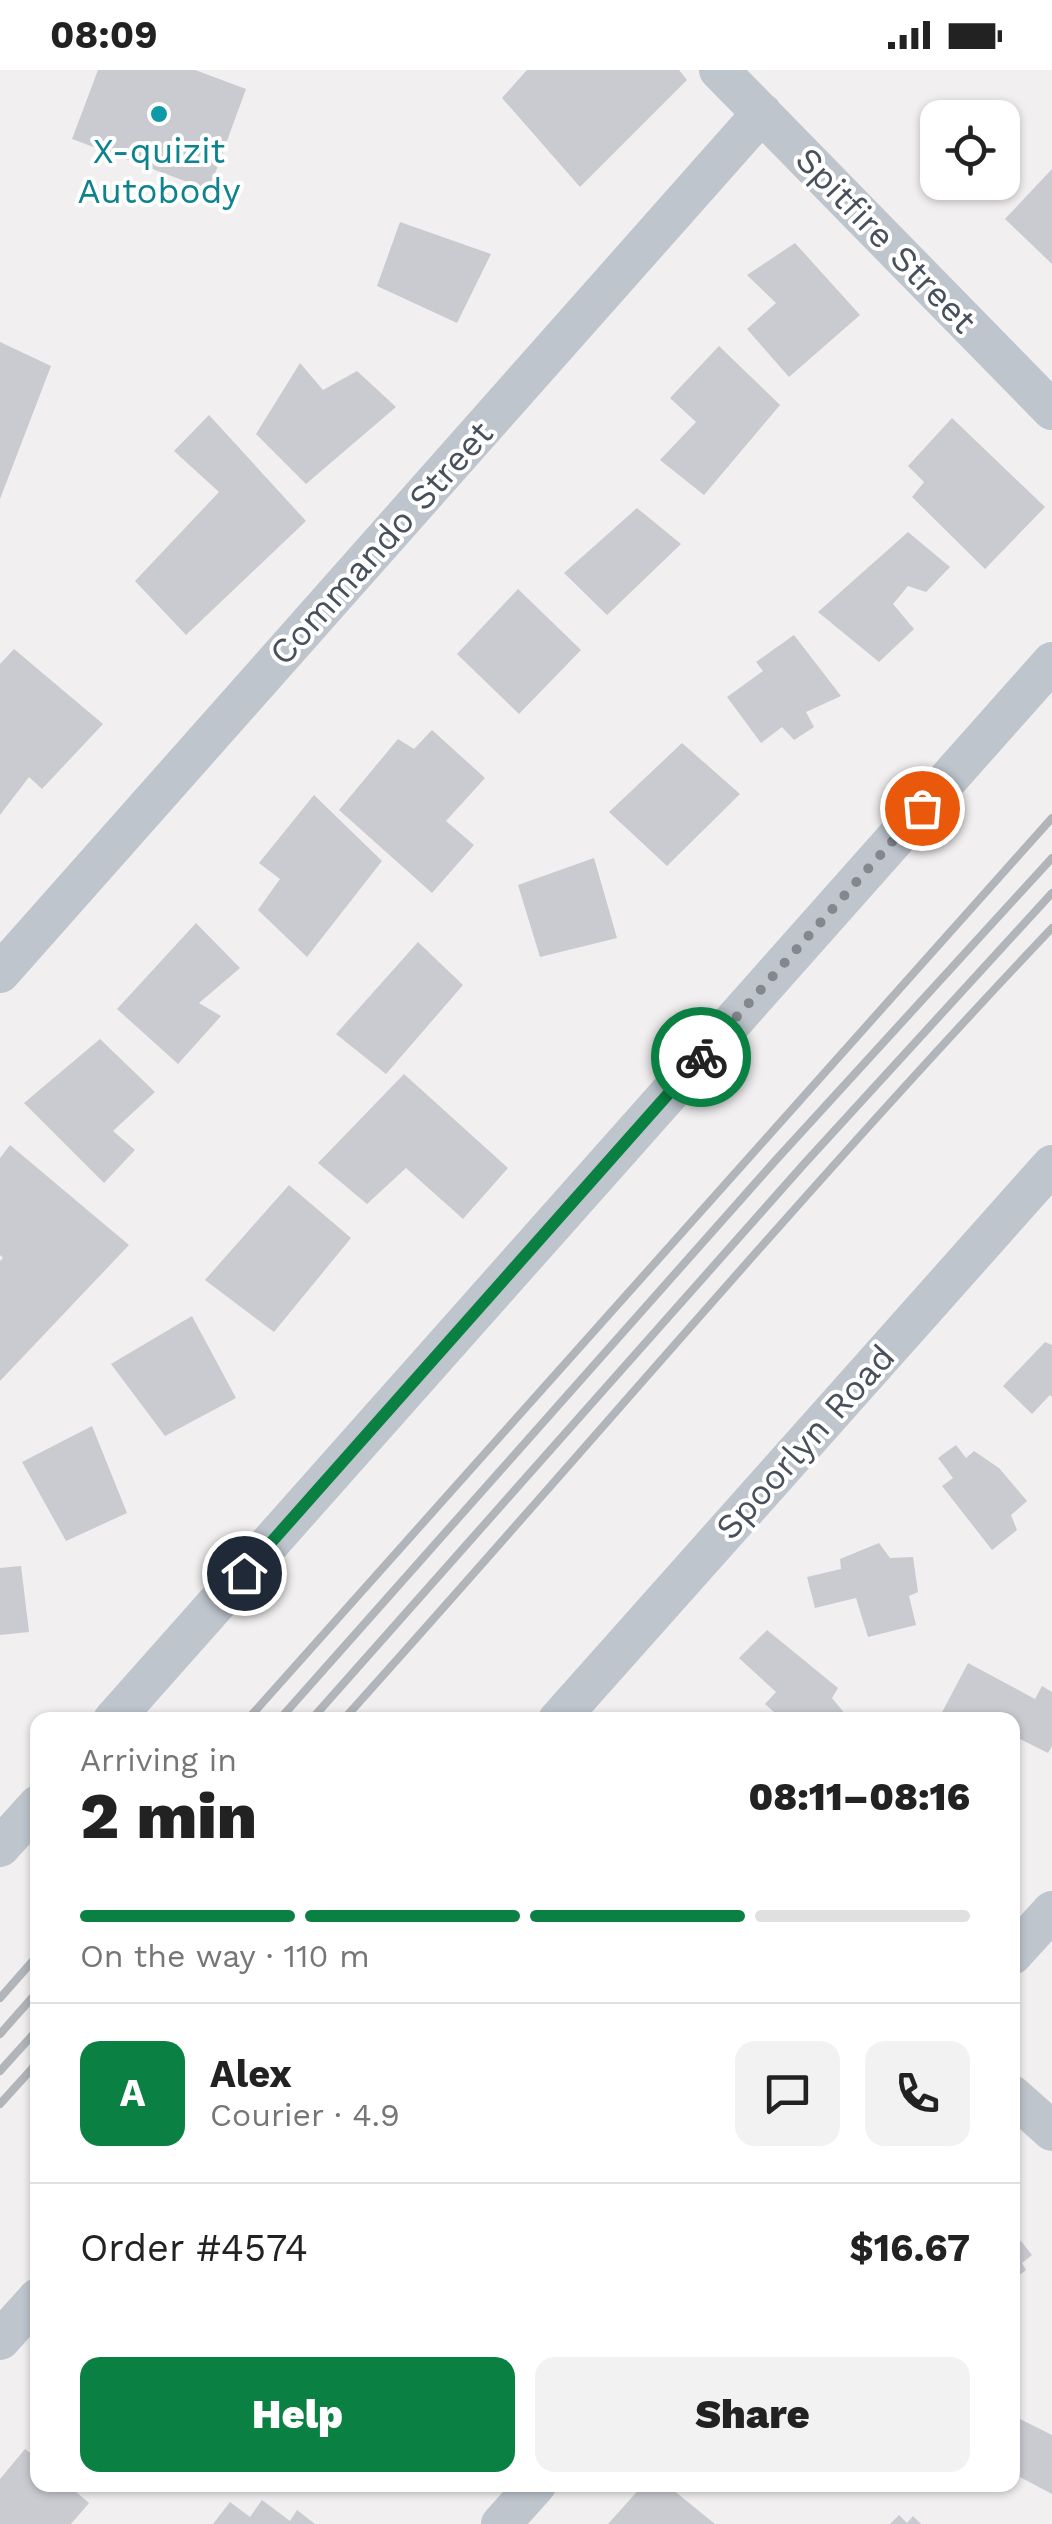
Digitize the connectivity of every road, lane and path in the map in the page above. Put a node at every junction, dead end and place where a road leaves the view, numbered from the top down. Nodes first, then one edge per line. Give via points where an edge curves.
1 (720, 70) edge
2 (762, 113) junction
3 (1052, 410) edge
4 (1052, 662) edge
5 (0, 974) edge
6 (1052, 1165) edge
7 (120, 1712) edge
8 (579, 1712) edge
9 (30, 1814) edge
10 (0, 1848) edge
11 (1052, 1912) edge
12 (1020, 1946) edge
13 (1020, 2101) edge
14 (1052, 2131) edge
15 (30, 2307) edge
16 (0, 2340) edge
17 (530, 2492) edge
18 (502, 2524) edge

1 - 2 street, Spitfire Street
2 - 3 street, Spitfire Street
2 - 5 street, Commando Street
4 - 7 street
6 - 8 street, Spoorlyn Road
9 - 10 street
11 - 12 street
13 - 14 street
15 - 16 street
17 - 18 street

